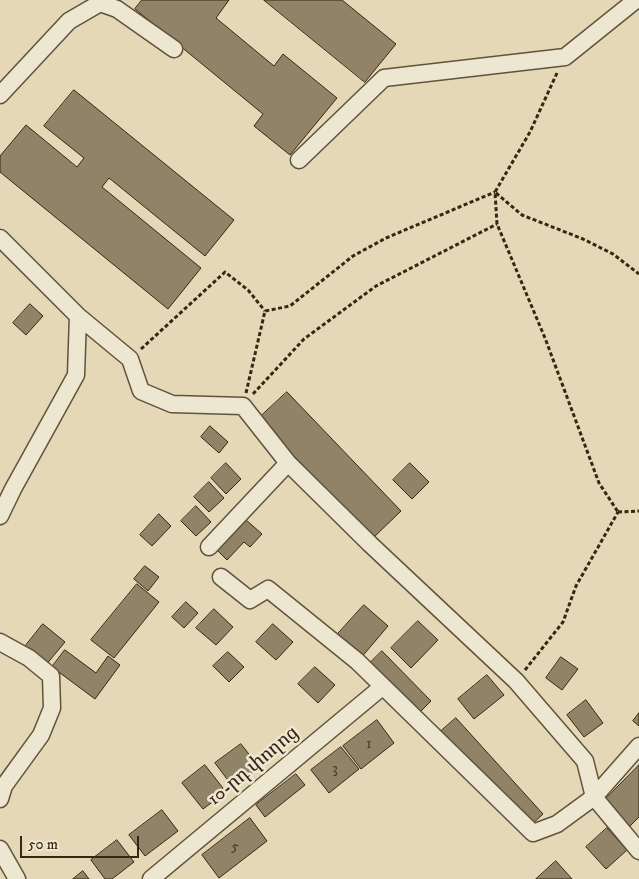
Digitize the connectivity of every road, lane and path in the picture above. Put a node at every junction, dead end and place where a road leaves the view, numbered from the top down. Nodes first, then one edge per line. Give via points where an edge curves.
1 (636, 0) edge
2 (174, 49) dead end
3 (565, 57) junction
4 (0, 95) edge
5 (299, 160) dead end
6 (495, 192) junction
7 (497, 224) junction
8 (0, 238) edge
9 (639, 274) edge
10 (265, 311) junction
11 (78, 316) junction
12 (130, 359) junction
13 (243, 406) junction
14 (288, 463) junction
15 (639, 511) edge
16 (618, 512) junction
17 (0, 516) edge
18 (209, 547) dead end
19 (221, 577) dead end
20 (0, 642) edge
21 (516, 681) junction
22 (382, 686) junction
23 (639, 746) edge
24 (594, 797) junction
25 (0, 799) edge
26 (0, 849) edge
27 (639, 851) edge
28 (17, 879) edge
29 (151, 879) edge

1 - 3 street
2 - 4 street via 117,9 100,3 69,21
3 - 5 street via 384,78
3 - 6 path via 530,132
6 - 7 path
6 - 9 path via 522,215 613,254
6 - 10 path via 386,238 353,256 290,306
7 - 13 path via 376,286 304,340
7 - 16 path via 545,338 599,484
8 - 11 street
10 - 12 path via 248,290 225,272
10 - 13 path
11 - 12 street
11 - 17 street via 76,375
12 - 13 street via 141,391 172,404
13 - 14 street
14 - 18 street
14 - 21 street
15 - 16 path
16 - 21 path via 576,586 563,622
19 - 22 street via 250,600 268,589 357,661
20 - 25 street via 29,658 51,676 52,708 40,735 4,786
21 - 24 street via 586,761
22 - 24 street via 533,833 557,824
22 - 29 street, 10-րդ փողոց
23 - 24 street
24 - 27 street
26 - 28 street

